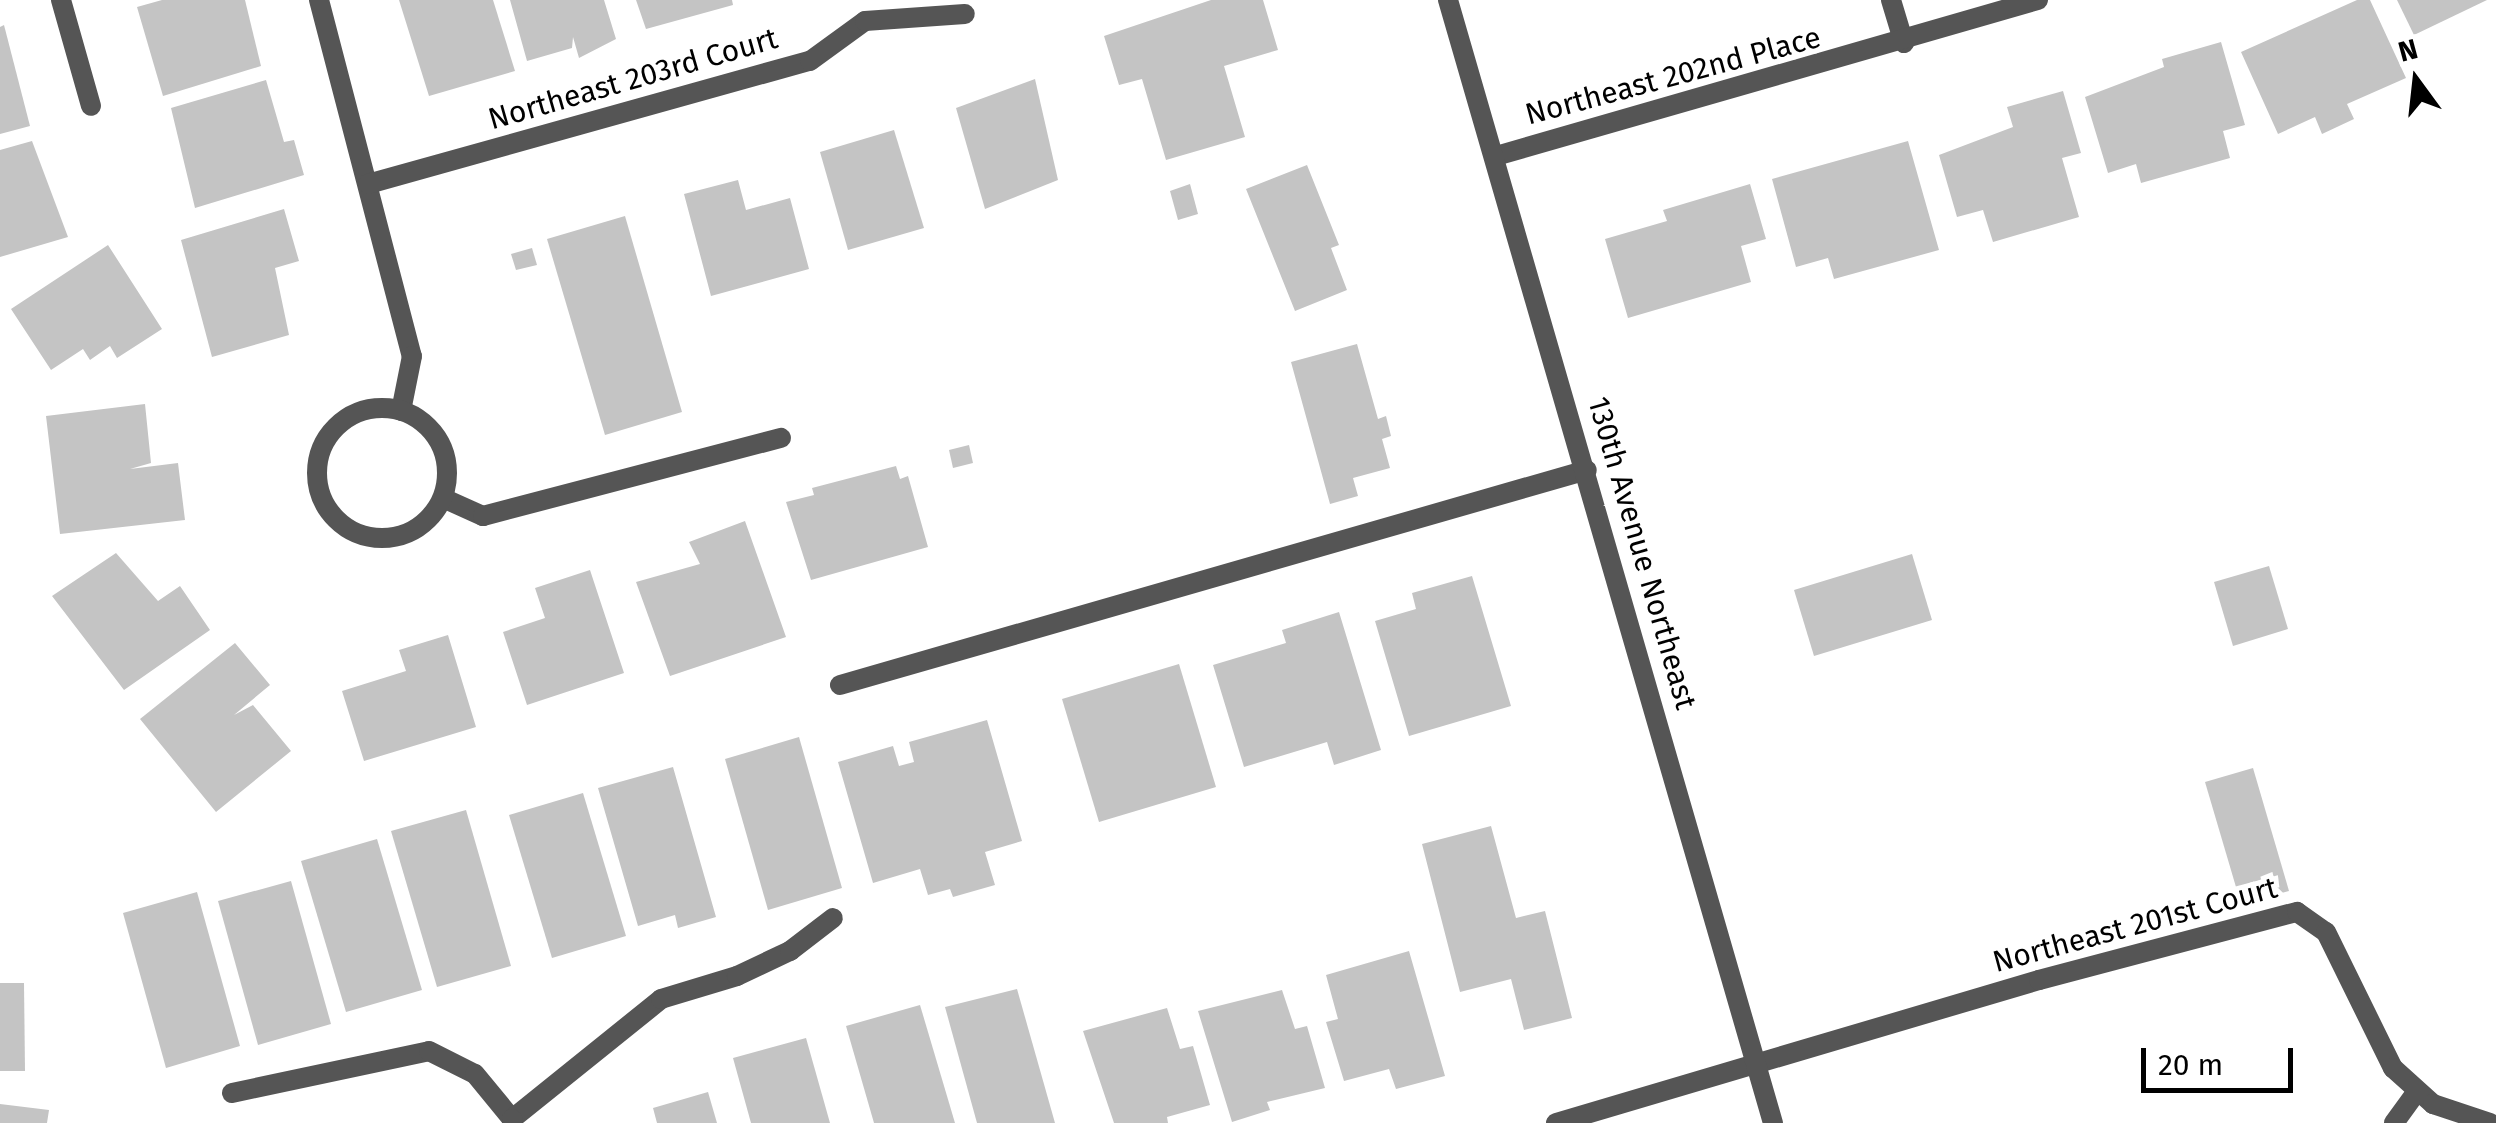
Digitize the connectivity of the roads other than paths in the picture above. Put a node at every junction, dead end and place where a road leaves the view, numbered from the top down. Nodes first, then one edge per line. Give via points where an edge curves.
1 (61, 0) edge
2 (318, 0) edge
3 (874, 0) edge
4 (1448, 0) edge
5 (1891, 0) edge
6 (2038, 0) edge
7 (965, 14) dead end
8 (864, 21) junction
9 (1904, 44) junction
10 (91, 106) dead end
11 (1496, 156) junction
12 (368, 184) junction
13 (402, 410) junction
14 (781, 438) dead end
15 (1587, 470) junction
16 (443, 498) junction
17 (840, 685) dead end
18 (833, 918) dead end
19 (1756, 1062) junction
20 (2417, 1091) junction
21 (232, 1094) dead end
22 (512, 1121) edge
23 (1556, 1123) edge
24 (1773, 1123) edge
25 (2394, 1123) edge
26 (2490, 1123) edge

1 - 10 street
2 - 12 street
3 - 8 street
4 - 11 street, 130th Avenue Northeast
5 - 9 street
6 - 9 street, Northeast 202nd Place
7 - 8 street
8 - 12 street, Northeast 203rd Court via 810,62
9 - 11 street, Northeast 202nd Place
11 - 15 street, 130th Avenue Northeast
12 - 13 street via 412,356
13 - 16 street via 421,420 446,455
13 - 16 street via 359,412 340,422 318,460 323,502 353,532 395,538 432,516
14 - 16 street via 484,516
15 - 17 street
15 - 19 street, 130th Avenue Northeast
18 - 22 street via 790,951 737,976 661,999
19 - 20 street, Northeast 201st Court via 2297,912 2326,932 2392,1068
19 - 23 street
19 - 24 street, 130th Avenue Northeast
20 - 25 street
20 - 26 street, Northeast 201st Court via 2433,1104
21 - 22 street via 429,1051 475,1074

